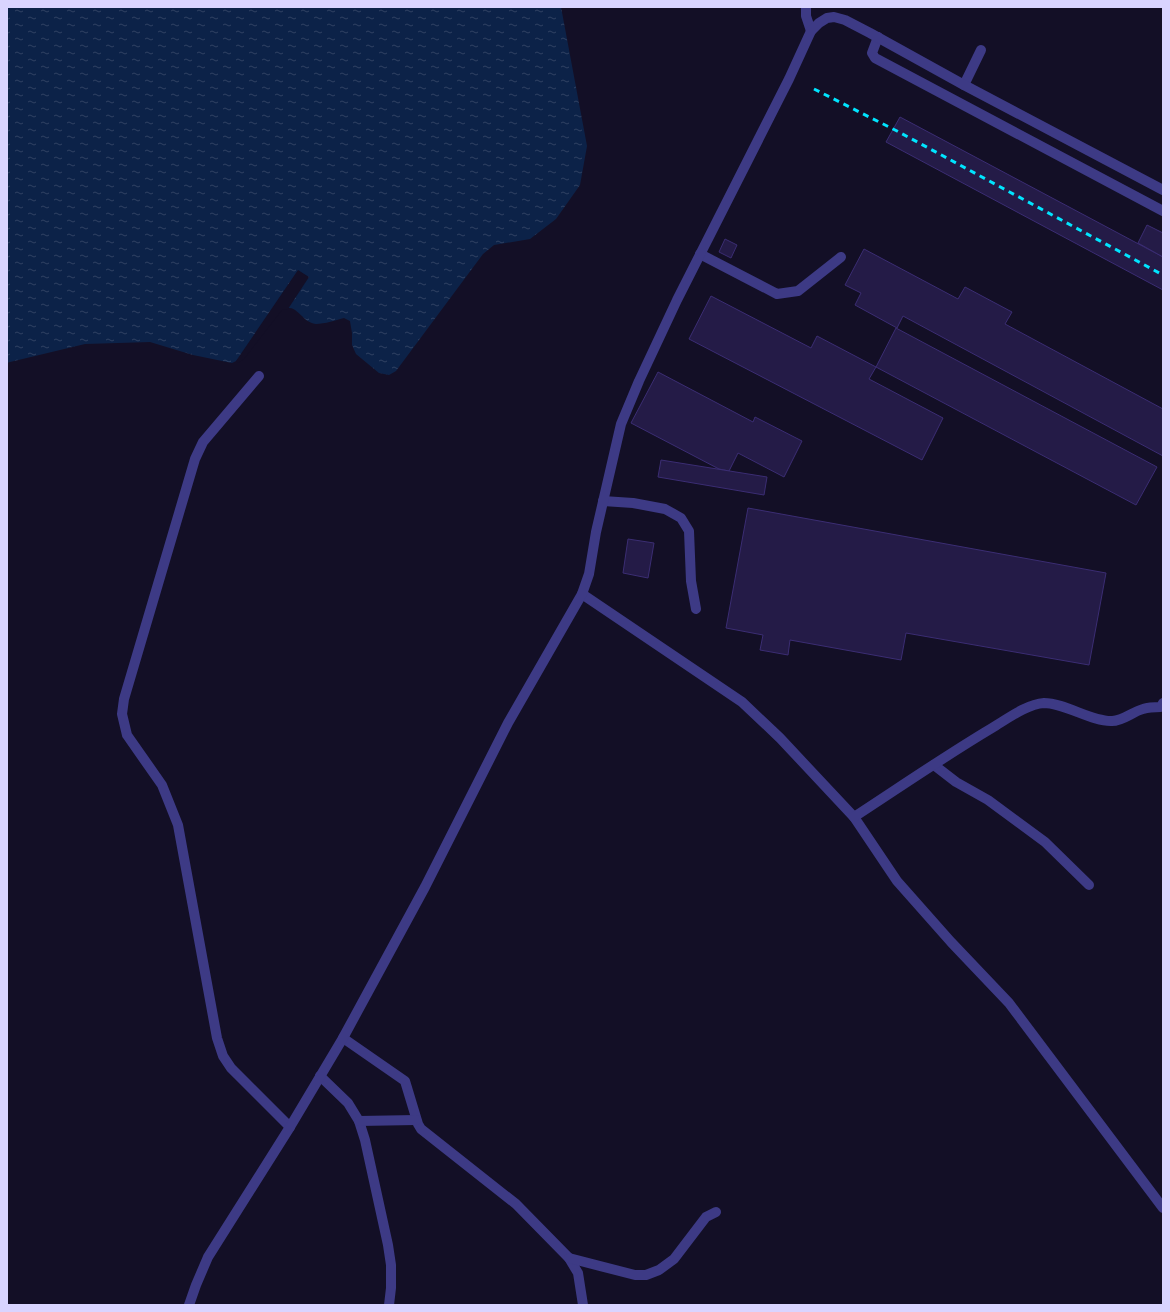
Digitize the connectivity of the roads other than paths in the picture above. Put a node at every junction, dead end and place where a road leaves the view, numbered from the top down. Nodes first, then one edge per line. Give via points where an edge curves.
1 (806, 7) edge
2 (811, 31) junction
3 (878, 37) junction
4 (981, 50) dead end
5 (964, 85) junction
6 (1163, 190) edge
7 (1163, 211) edge
8 (700, 254) junction
9 (841, 257) dead end
10 (259, 376) dead end
11 (603, 501) junction
12 (582, 594) junction
13 (696, 608) dead end
14 (1162, 708) edge
15 (934, 765) junction
16 (854, 817) junction
17 (1089, 885) dead end
18 (343, 1038) junction
19 (320, 1076) junction
20 (416, 1120) junction
21 (358, 1121) junction
22 (290, 1127) junction
23 (1163, 1208) edge
24 (716, 1212) dead end
25 (569, 1258) junction
26 (189, 1305) edge
27 (389, 1305) edge
28 (583, 1305) edge

1 - 2 street
2 - 3 street via 827,18 834,17
2 - 8 street
3 - 5 street
3 - 7 street via 872,53 875,58
4 - 5 street
5 - 6 street
8 - 9 street via 777,294 798,291
8 - 11 street via 638,380 621,424
10 - 22 street via 203,442 195,459 124,699 122,714 127,735 162,785 178,825 217,1038 223,1056 231,1068
11 - 12 street via 589,574
11 - 13 street via 665,509 681,518 689,531 691,581
12 - 16 street via 742,702 780,738
12 - 18 street via 508,723 425,887
14 - 15 street via 1141,709 1121,719 1104,721 1044,703 1034,705 1020,711
15 - 16 street
15 - 17 street via 956,782 988,800 1045,842
16 - 23 street via 897,881 1009,1003
18 - 19 street
18 - 20 street via 405,1081
19 - 21 street via 348,1104
19 - 22 street
20 - 21 street
20 - 25 street via 420,1129 516,1204
21 - 27 street via 365,1140 388,1245 391,1265
22 - 26 street via 208,1257
24 - 25 street via 706,1217 674,1259 659,1270 646,1275 635,1276
25 - 28 street via 578,1273

